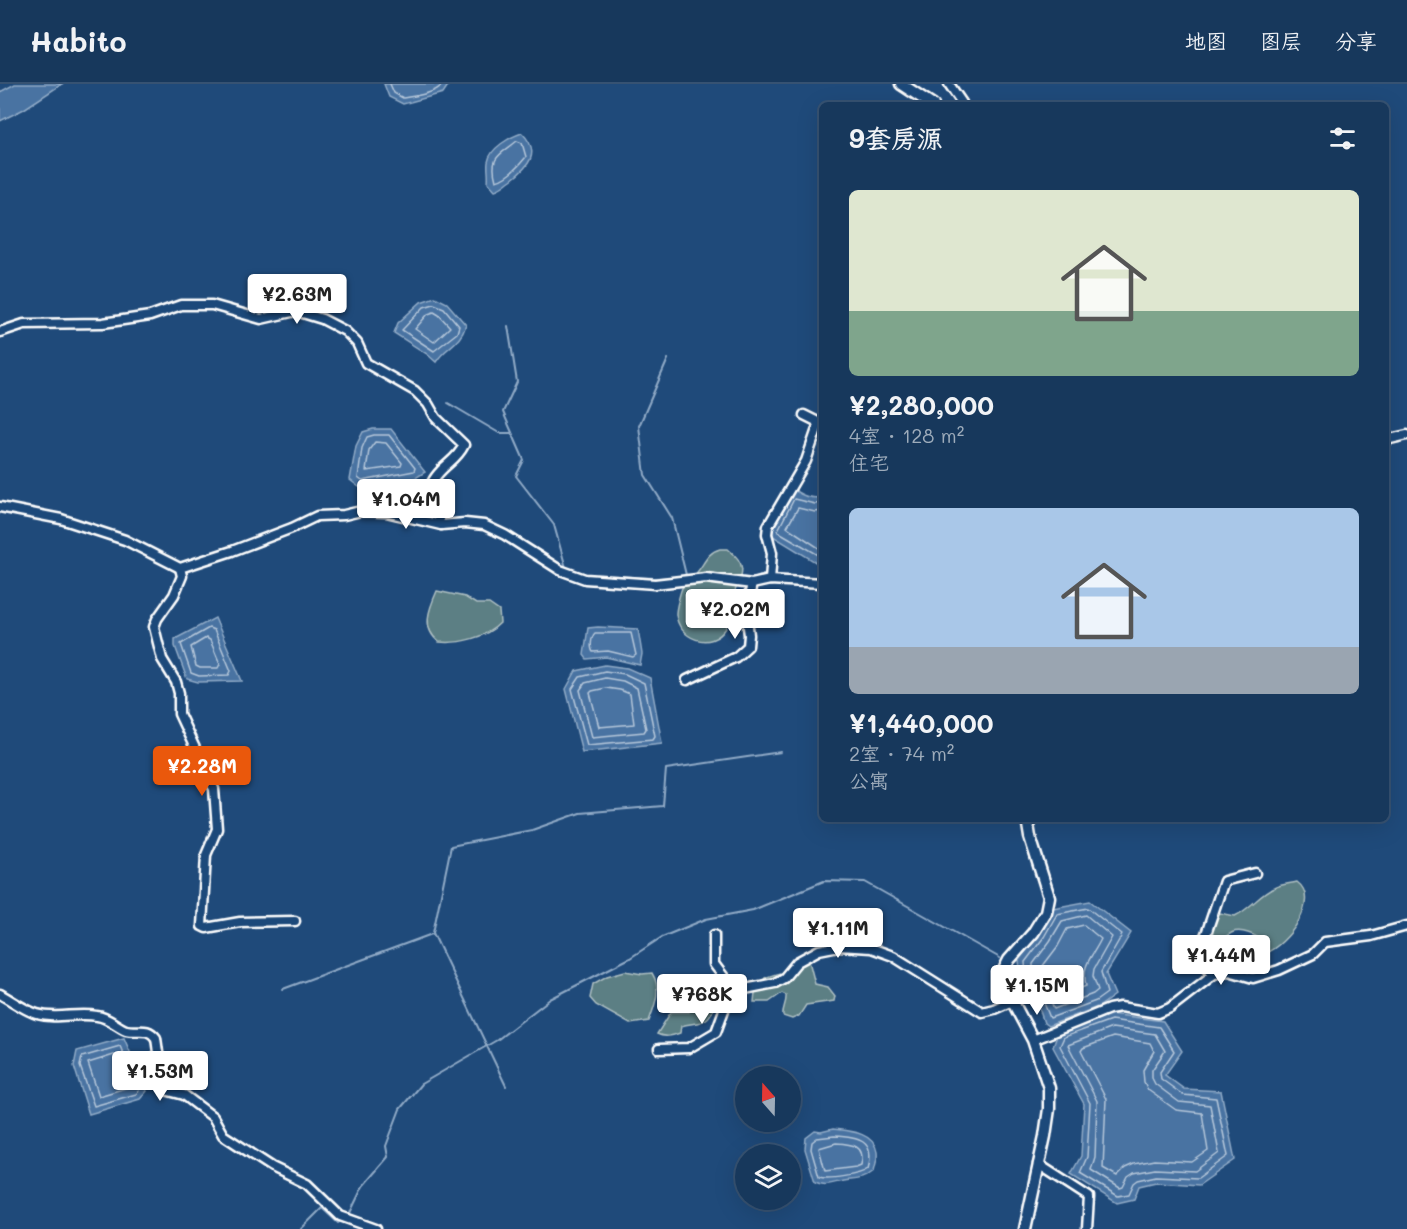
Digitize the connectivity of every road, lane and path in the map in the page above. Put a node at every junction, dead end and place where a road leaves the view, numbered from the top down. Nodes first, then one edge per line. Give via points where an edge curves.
1 (901, 84) edge
2 (949, 84) edge
3 (928, 102) edge
4 (961, 102) edge
5 (0, 332) edge
6 (804, 415) dead end
7 (1407, 435) edge
8 (1389, 439) edge
9 (0, 507) edge
10 (441, 525) junction
11 (180, 568) junction
12 (770, 580) junction
13 (819, 583) edge
14 (752, 584) junction
15 (687, 680) dead end
16 (1028, 822) edge
17 (1256, 873) dead end
18 (295, 921) dead end
19 (1407, 926) edge
20 (714, 935) dead end
21 (1214, 974) junction
22 (732, 988) junction
23 (0, 994) edge
24 (1012, 1000) junction
25 (1033, 1040) junction
26 (658, 1049) dead end
27 (1038, 1164) junction
28 (376, 1229) edge
29 (1025, 1229) edge
30 (1088, 1229) edge

1 - 3 street
2 - 4 street
5 - 10 street via 24,324 103,323 150,316 181,306 212,305 261,319 296,311 322,319 345,331 357,343 366,363 415,391 464,445 430,484
6 - 12 street via 818,426 806,461 768,526
7 - 8 street
9 - 11 street via 61,519 125,540
10 - 11 street via 386,512 317,516
10 - 14 street via 484,525 560,570 585,579 655,584 706,578
11 - 18 street via 182,576 174,595 154,627 162,659 176,682 179,714 214,789 217,829 206,855 202,926
12 - 13 street
12 - 14 street
14 - 15 street via 746,610 748,646 736,657
16 - 24 street via 1049,897 1046,912 1003,972
17 - 21 street via 1224,881 1202,946 1205,965
19 - 21 street via 1325,942 1313,954 1253,978 1229,971
20 - 22 street via 714,964
21 - 25 street via 1170,1008 1158,1012 1109,1009
22 - 24 street via 775,983 797,962 819,950 839,946 872,948 893,956 982,1011
22 - 26 street via 716,1032 689,1048
23 - 28 street via 35,1013 51,1017 94,1015 129,1030 152,1033 165,1090 184,1095 213,1117 223,1135 307,1184 345,1218
24 - 25 street
25 - 27 street via 1048,1088 1049,1109
27 - 29 street
27 - 30 street via 1089,1197

